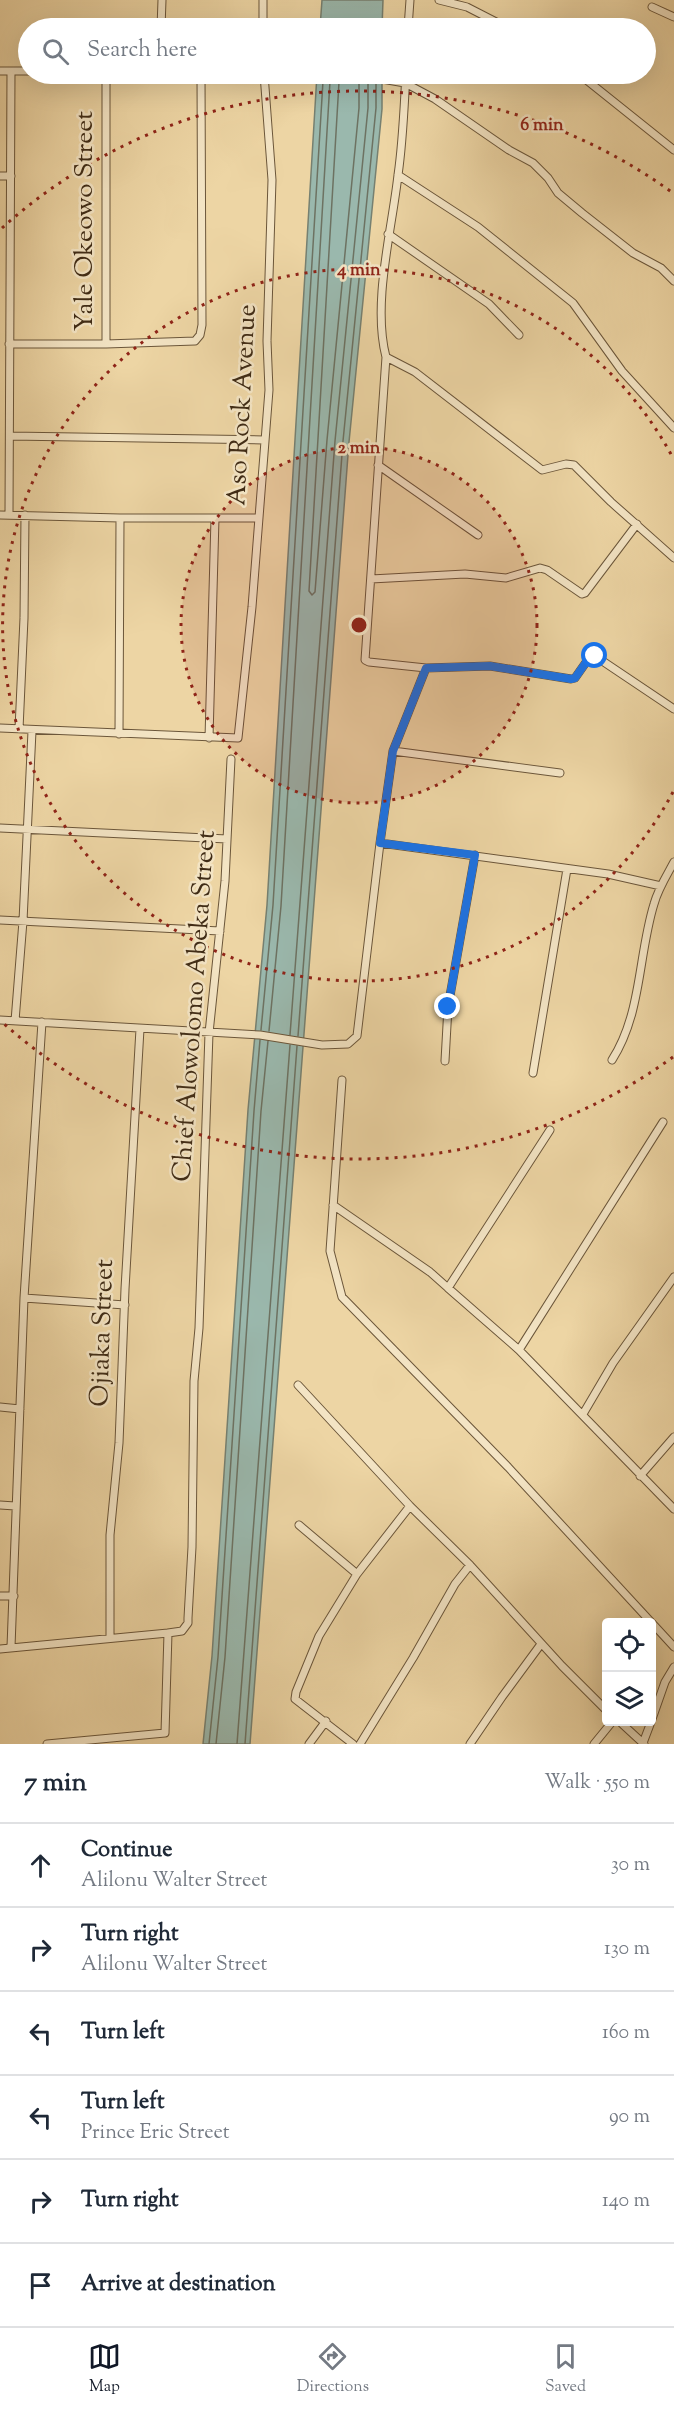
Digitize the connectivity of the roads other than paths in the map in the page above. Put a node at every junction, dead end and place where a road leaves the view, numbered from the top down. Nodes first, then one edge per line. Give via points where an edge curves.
1 (162, 0) edge
2 (263, 0) edge
3 (410, 0) edge
4 (439, 0) edge
5 (652, 7) dead end
6 (674, 17) edge
7 (161, 18) edge
8 (263, 18) edge
9 (409, 18) edge
10 (489, 18) edge
11 (0, 71) edge
12 (11, 71) junction
13 (18, 71) edge
14 (106, 84) edge
15 (201, 84) edge
16 (265, 84) edge
17 (405, 84) edge
18 (407, 84) edge
19 (592, 84) edge
20 (674, 150) edge
21 (399, 175) junction
22 (0, 176) edge
23 (11, 176) junction
24 (388, 234) junction
25 (0, 269) edge
26 (8, 269) junction
27 (674, 281) edge
28 (519, 335) dead end
29 (9, 344) junction
30 (106, 344) junction
31 (386, 357) junction
32 (0, 415) edge
33 (9, 415) junction
34 (674, 428) edge
35 (10, 436) junction
36 (264, 440) junction
37 (378, 465) junction
38 (0, 515) edge
39 (9, 515) junction
40 (25, 515) junction
41 (120, 518) junction
42 (215, 518) junction
43 (259, 518) junction
44 (637, 525) junction
45 (478, 536) dead end
46 (674, 558) edge
47 (371, 579) junction
48 (426, 668) junction
49 (674, 709) edge
50 (0, 728) edge
51 (20, 729) junction
52 (32, 731) junction
53 (119, 734) junction
54 (209, 738) junction
55 (393, 751) junction
56 (231, 759) dead end
57 (560, 773) dead end
58 (0, 828) edge
59 (27, 829) junction
60 (227, 839) junction
61 (380, 843) junction
62 (475, 855) junction
63 (674, 862) edge
64 (567, 869) junction
65 (661, 886) junction
66 (0, 920) edge
67 (23, 921) junction
68 (220, 931) junction
69 (0, 1020) edge
70 (15, 1021) junction
71 (42, 1022) junction
72 (140, 1029) junction
73 (209, 1033) junction
74 (612, 1060) dead end
75 (445, 1061) dead end
76 (533, 1072) dead end
77 (342, 1080) dead end
78 (663, 1122) dead end
79 (550, 1130) dead end
80 (333, 1205) junction
81 (674, 1277) edge
82 (448, 1288) junction
83 (24, 1298) junction
84 (124, 1305) junction
85 (519, 1350) junction
86 (298, 1385) dead end
87 (0, 1407) edge
88 (20, 1409) junction
89 (584, 1414) junction
90 (674, 1437) edge
91 (640, 1476) junction
92 (0, 1505) edge
93 (15, 1506) junction
94 (411, 1506) junction
95 (674, 1509) edge
96 (299, 1525) dead end
97 (470, 1564) junction
98 (357, 1574) junction
99 (0, 1596) edge
100 (14, 1596) junction
101 (646, 1618) edge
102 (656, 1628) edge
103 (168, 1633) junction
104 (110, 1638) junction
105 (542, 1644) junction
106 (11, 1647) junction
107 (674, 1647) edge
108 (0, 1649) edge
109 (674, 1667) edge
110 (602, 1706) edge
111 (656, 1706) edge
112 (326, 1721) junction
113 (609, 1726) edge
114 (624, 1726) edge
115 (649, 1726) edge
116 (47, 1744) edge
117 (309, 1744) edge
118 (353, 1744) edge
119 (360, 1744) edge
120 (470, 1744) edge
121 (594, 1744) edge
122 (643, 1744) edge

1 - 7 street
2 - 8 street
3 - 9 street
4 - 10 street via 467,6
5 - 6 street
11 - 12 street
12 - 13 street
12 - 23 street
14 - 30 street, Yale Okeowo Street
15 - 30 street via 200,335 195,341
16 - 36 street, Aso Rock Avenue via 272,180 269,390
17 - 21 street
18 - 27 street via 533,163 558,193
19 - 20 street
21 - 24 street
21 - 34 street via 478,226 573,303 622,371
22 - 23 street
23 - 26 street
24 - 28 street via 489,304
24 - 31 street via 381,330
25 - 26 street
26 - 29 street
29 - 30 street, Yale Okeowo Street
29 - 33 street
31 - 37 street
31 - 44 street via 415,372 542,470 574,465
32 - 33 street
33 - 35 street
35 - 36 street
35 - 39 street
36 - 43 street, Aso Rock Avenue
37 - 45 street
37 - 47 street
38 - 39 street
39 - 40 street
40 - 41 street
40 - 51 street
41 - 42 street
41 - 53 street
42 - 43 street
42 - 54 street
43 - 54 street, Aso Rock Avenue via 238,738
44 - 46 street
44 - 47 street via 582,594 540,568 506,578 465,574
47 - 48 street via 365,660
48 - 49 street via 490,666 571,679 595,656
48 - 55 street
50 - 51 street
51 - 52 street
52 - 53 street
52 - 59 street
53 - 54 street
55 - 57 street
55 - 61 street
56 - 60 street, Chief Alowolomo Abeka Street
58 - 59 street
59 - 60 street
59 - 67 street
60 - 68 street, Chief Alowolomo Abeka Street
61 - 62 street
61 - 73 street via 357,1036 348,1044 322,1045 260,1035
62 - 64 street
62 - 75 street via 448,1007
63 - 65 street
64 - 65 street
64 - 76 street
65 - 74 street via 654,902 638,995 623,1044
66 - 67 street
67 - 68 street
67 - 70 street
68 - 73 street, Chief Alowolomo Abeka Street
69 - 70 street
70 - 71 street
71 - 72 street
71 - 83 street
72 - 73 street
72 - 84 street, Ojiaka Street
73 - 103 street, Chief Alowolomo Abeka Street via 188,1623 182,1631
77 - 80 street
78 - 85 street
79 - 82 street
80 - 82 street
80 - 101 street via 330,1251 342,1296 508,1467
81 - 89 street via 613,1363
82 - 85 street
83 - 84 street
83 - 88 street
84 - 104 street, Ojiaka Street via 119,1443 110,1535
85 - 89 street
86 - 94 street
87 - 88 street
88 - 93 street
89 - 91 street
90 - 91 street
91 - 95 street
92 - 93 street
93 - 100 street
94 - 97 street
94 - 98 street
96 - 98 street
97 - 105 street
97 - 119 street
98 - 112 street via 319,1635 295,1699
99 - 100 street
100 - 106 street
102 - 107 street
103 - 104 street
103 - 116 street via 165,1733
104 - 106 street
105 - 110 street
105 - 120 street
106 - 108 street
109 - 111 street
112 - 117 street
112 - 118 street
113 - 121 street
114 - 122 street
115 - 122 street

